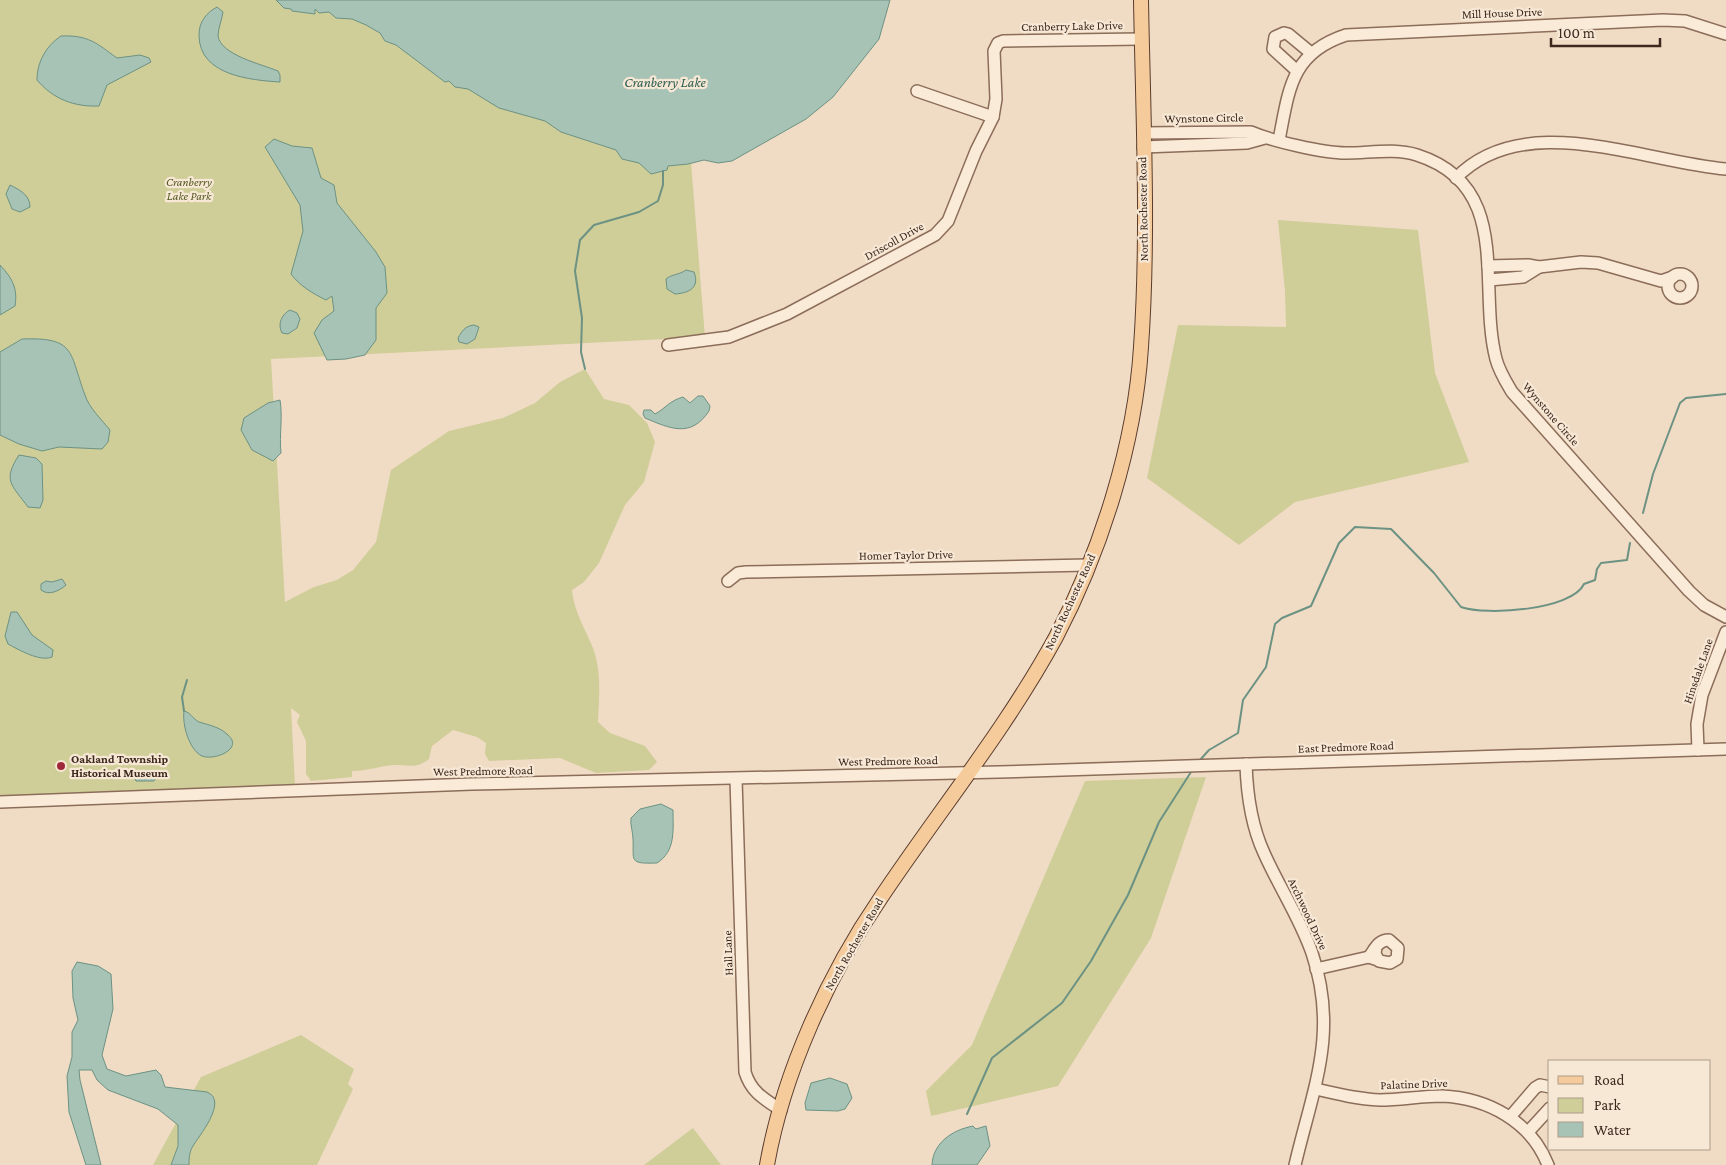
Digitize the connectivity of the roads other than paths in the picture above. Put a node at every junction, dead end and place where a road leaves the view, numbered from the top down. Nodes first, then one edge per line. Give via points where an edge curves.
1 (1141, 0) edge
2 (1726, 34) edge
3 (1141, 39) junction
4 (1003, 41) joint
5 (1311, 53) junction
6 (1296, 70) junction
7 (917, 91) dead end
8 (993, 117) junction
9 (1142, 140) junction
10 (1279, 140) junction
11 (1726, 169) edge
12 (1456, 178) junction
13 (1488, 266) junction
14 (1539, 267) junction
15 (1673, 277) junction
16 (1489, 280) junction
17 (1661, 281) junction
18 (1669, 291) junction
19 (668, 345) dead end
20 (1088, 565) junction
21 (728, 580) dead end
22 (1726, 617) edge
23 (1726, 632) edge
24 (1726, 749) edge
25 (1698, 750) junction
26 (1246, 764) junction
27 (968, 773) junction
28 (736, 779) junction
29 (0, 802) edge
30 (1374, 959) junction
31 (1316, 969) junction
32 (1548, 1087) edge
33 (1316, 1089) junction
34 (781, 1110) junction
35 (1548, 1110) edge
36 (1510, 1117) junction
37 (1528, 1132) junction
38 (767, 1165) edge
39 (1295, 1165) edge
40 (1548, 1165) edge

1 - 3 main road, North Rochester Road
2 - 5 street, Mill House Drive via 1685,21 1663,20 1364,33 1333,40
3 - 4 street, Cranberry Lake Drive
3 - 9 main road, North Rochester Road
4 - 8 street, Driscoll Drive via 994,51 996,99
5 - 6 street, Mill House Drive
5 - 6 street via 1288,34 1275,36 1273,49
6 - 10 street, Mill House Drive
7 - 8 street
8 - 19 street, Driscoll Drive via 948,221 934,235 787,314 723,338
9 - 10 street, Wynstone Circle via 1247,143 1265,138
9 - 20 main road, North Rochester Road via 1144,281 1141,348 1128,436 1116,484
10 - 12 street, Wynstone Circle via 1344,153 1408,153 1427,159
11 - 12 street via 1592,145 1548,144 1502,149 1476,161
12 - 13 street, Wynstone Circle via 1480,212 1486,235
13 - 14 street
13 - 16 street, Wynstone Circle
14 - 16 street via 1523,277
14 - 17 street via 1563,263 1598,264
15 - 17 street
15 - 18 street
15 - 18 street via 1687,277 1691,291 1678,298
16 - 22 street, Wynstone Circle via 1496,360 1512,392 1689,591 1704,605
17 - 18 street
20 - 21 street, Homer Taylor Drive via 746,572
20 - 27 main road, North Rochester Road via 1071,606 1040,664
23 - 25 street, Hinsdale Lane via 1702,695 1697,724
24 - 25 street, East Predmore Road
25 - 26 street, East Predmore Road
26 - 27 street, East Predmore Road
26 - 31 street, Archwood Drive via 1250,805 1259,840 1305,935
27 - 28 street, West Predmore Road
27 - 34 main road, North Rochester Road via 879,900 840,965 794,1068
28 - 29 street, West Predmore Road via 472,784
28 - 34 street, Hall Lane via 745,1072 749,1084 759,1096
30 - 30 street via 1376,947 1382,941 1389,940 1398,948 1394,962 1386,964
30 - 31 street
31 - 33 street, Archwood Drive via 1325,1041
32 - 36 street via 1535,1088
33 - 36 street, Palatine Drive via 1380,1100 1455,1097 1482,1103
33 - 39 street, Archwood Drive
34 - 38 main road, North Rochester Road
35 - 37 street
36 - 37 street, Palatine Drive
37 - 40 street, Palatine Drive

